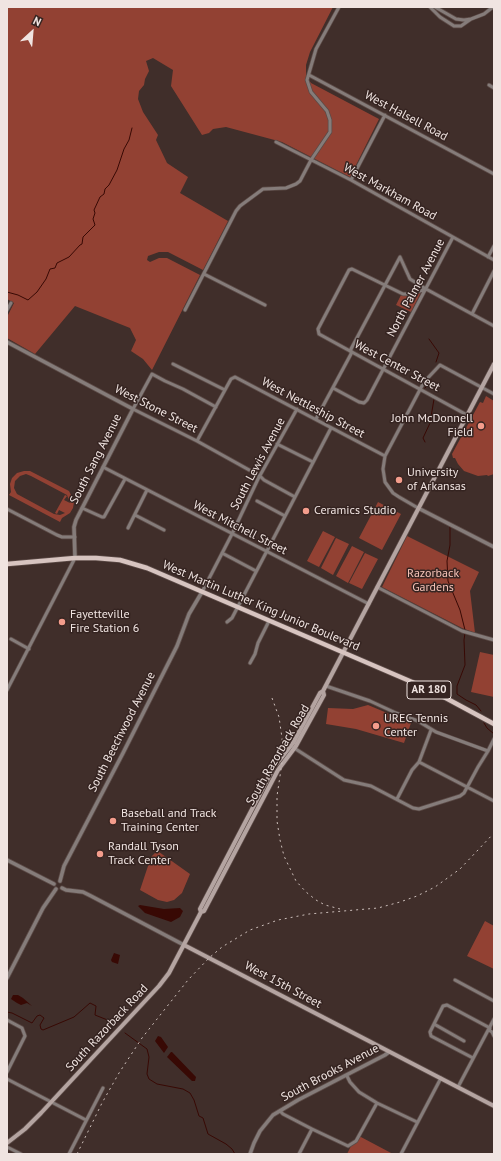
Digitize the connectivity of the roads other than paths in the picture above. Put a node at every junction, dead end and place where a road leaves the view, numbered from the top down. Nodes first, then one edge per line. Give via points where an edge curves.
1 (339, 7) edge
2 (430, 7) edge
3 (435, 7) edge
4 (493, 7) edge
5 (471, 19) junction
6 (309, 75) junction
7 (489, 85) dead end
8 (494, 88) edge
9 (385, 115) junction
10 (276, 142) dead end
11 (312, 160) junction
12 (494, 174) edge
13 (351, 180) junction
14 (454, 237) junction
15 (494, 246) edge
16 (488, 256) junction
17 (494, 260) edge
18 (494, 270) edge
19 (204, 274) junction
20 (385, 285) junction
21 (426, 289) junction
22 (11, 303) dead end
23 (265, 305) dead end
24 (7, 310) edge
25 (184, 310) dead end
26 (472, 314) junction
27 (494, 326) edge
28 (7, 342) edge
29 (351, 352) junction
30 (173, 364) dead end
31 (494, 364) edge
32 (384, 370) junction
33 (481, 387) junction
34 (333, 388) junction
35 (420, 389) junction
36 (225, 390) junction
37 (494, 394) edge
38 (216, 407) junction
39 (133, 409) junction
40 (297, 409) junction
41 (467, 415) junction
42 (316, 419) junction
43 (331, 428) junction
44 (198, 441) junction
45 (277, 444) junction
46 (385, 456) junction
47 (313, 462) junction
48 (103, 467) junction
49 (260, 476) junction
50 (125, 479) junction
51 (147, 490) junction
52 (295, 497) junction
53 (257, 501) dead end
54 (82, 508) junction
55 (418, 508) junction
56 (7, 509) edge
57 (135, 515) junction
58 (285, 516) junction
59 (128, 528) dead end
60 (164, 530) dead end
61 (232, 534) junction
62 (75, 537) junction
63 (494, 547) edge
64 (266, 552) junction
65 (222, 553) junction
66 (75, 558) junction
67 (7, 564) edge
68 (256, 571) junction
69 (378, 587) junction
70 (202, 592) junction
71 (368, 604) junction
72 (237, 607) junction
73 (268, 621) junction
74 (227, 622) dead end
75 (12, 639) dead end
76 (494, 640) edge
77 (29, 649) junction
78 (343, 652) junction
79 (250, 663) dead end
80 (326, 686) junction
81 (7, 690) edge
82 (494, 724) edge
83 (431, 730) junction
84 (494, 739) edge
85 (292, 747) junction
86 (488, 751) junction
87 (419, 762) junction
88 (467, 787) junction
89 (397, 799) junction
90 (494, 801) edge
91 (7, 860) edge
92 (60, 881) junction
93 (54, 884) junction
94 (62, 888) junction
95 (56, 889) junction
96 (184, 945) junction
97 (7, 978) edge
98 (455, 980) dead end
99 (494, 1001) edge
100 (494, 1019) edge
101 (7, 1020) edge
102 (434, 1024) junction
103 (489, 1029) junction
104 (494, 1036) edge
105 (464, 1041) dead end
106 (389, 1052) junction
107 (473, 1058) junction
108 (7, 1072) edge
109 (347, 1076) junction
110 (441, 1078) junction
111 (7, 1079) edge
112 (458, 1087) junction
113 (103, 1088) dead end
114 (51, 1102) junction
115 (377, 1103) junction
116 (494, 1106) edge
117 (280, 1111) junction
118 (86, 1120) junction
119 (417, 1122) junction
120 (312, 1129) junction
121 (7, 1143) edge
122 (7, 1147) edge
123 (21, 1154) edge
124 (69, 1154) edge
125 (250, 1154) edge
126 (299, 1154) edge
127 (401, 1154) edge

1 - 6 street via 316,49
2 - 5 street via 454,26 461,26
3 - 5 street via 456,19
4 - 5 street
6 - 9 street, West Halsell Road
6 - 11 street via 308,86 327,111 330,120 330,132
7 - 8 street
9 - 12 street, West Halsell Road
9 - 13 street
10 - 11 street, West Markham Road
11 - 13 street, West Markham Road
11 - 19 street via 296,184 286,188 263,189 240,206
13 - 14 street, West Markham Road
14 - 16 street, West Markham Road
14 - 21 street, North Palmer Avenue
15 - 16 street
16 - 17 street, West Markham Road
18 - 26 street
19 - 23 street
19 - 25 street
20 - 21 street via 405,294
20 - 21 street via 400,257 410,279
20 - 29 street via 350,349
20 - 29 street, West Center Street via 352,269 349,270 318,329 319,334
21 - 26 street
21 - 32 street, North Palmer Avenue
22 - 24 street
26 - 27 street
28 - 39 street, West Stone Street
29 - 32 street, West Center Street
29 - 34 street
30 - 36 street
31 - 33 main road, South Razorback Road
32 - 34 street, North Palmer Avenue via 364,403
32 - 35 street, West Center Street
33 - 35 street via 440,365
33 - 37 street
33 - 41 main road, South Razorback Road
34 - 42 street
35 - 41 street, West Center Street
35 - 46 street
36 - 38 street
36 - 40 street, West Nettleship Street via 233,377 237,377
38 - 39 street, South Sang Avenue via 152,374
38 - 44 street
39 - 44 street, West Stone Street
39 - 48 street, South Sang Avenue
40 - 42 street, West Nettleship Street
40 - 45 street, South Lewis Avenue
41 - 55 main road, South Razorback Road
42 - 43 street, West Nettleship Street
43 - 46 street, West Nettleship Street
43 - 47 street
44 - 49 street, West Stone Street
45 - 47 street
45 - 49 street, South Lewis Avenue
46 - 55 street via 383,475 388,487
47 - 52 street
48 - 50 street, West Mitchell Street
48 - 54 street, South Sang Avenue
49 - 52 street, West Stone Street
49 - 61 street, South Lewis Avenue
50 - 51 street, West Mitchell Street
50 - 54 street via 104,517
51 - 57 street
51 - 61 street, West Mitchell Street
52 - 58 street
53 - 58 street
54 - 62 street, South Sang Avenue via 75,522
55 - 63 street
55 - 69 main road, South Razorback Road
56 - 62 street via 62,537
57 - 59 street
57 - 60 street
58 - 64 street
61 - 64 street, West Mitchell Street
61 - 65 street, South Lewis Avenue
62 - 66 street, South Sang Avenue
64 - 68 street
64 - 71 street, West Mitchell Street
65 - 68 street
65 - 70 street, South Lewis Avenue
66 - 67 main road, West Martin Luther King Junior Boulevard / AR 180
66 - 70 main road, West Martin Luther King Junior Boulevard / AR 180 via 111,559 134,563
66 - 77 street
68 - 72 street
69 - 71 main road, South Razorback Road
69 - 76 street via 463,631
70 - 72 main road, West Martin Luther King Junior Boulevard / AR 180
70 - 92 street, South Beechwood Avenue via 64,866
71 - 78 main road, South Razorback Road
72 - 73 main road, West Martin Luther King Junior Boulevard / AR 180
72 - 74 street
73 - 78 main road, West Martin Luther King Junior Boulevard / AR 180
73 - 79 street
75 - 77 street
77 - 81 street
78 - 80 main road, South Razorback Road
78 - 82 main road, West Martin Luther King Junior Boulevard / AR 180 via 442,696
80 - 83 street via 418,721
80 - 85 main road, South Razorback Road via 324,694
83 - 86 street
83 - 87 street
84 - 86 street
85 - 89 street via 344,780 371,786
85 - 96 main road, South Razorback Road
86 - 88 street
87 - 88 street
87 - 89 street
88 - 89 street via 460,796 419,809
88 - 90 street
91 - 93 street
92 - 93 street
92 - 94 street
93 - 95 street
94 - 95 street
94 - 96 street, West 15th Street via 83,892
95 - 97 street via 41,912
96 - 106 main road, West 15th Street
96 - 114 main road, South Razorback Road via 159,986
98 - 99 street
100 - 103 street
101 - 108 street via 22,1028 25,1036
102 - 103 street via 443,1006 447,1004
102 - 105 street
102 - 107 street via 431,1036
103 - 104 street
103 - 107 street
106 - 109 street, South Brooks Avenue
106 - 110 main road, West 15th Street
107 - 112 street
109 - 115 street via 354,1087
109 - 117 street, South Brooks Avenue
110 - 112 main road, West 15th Street
110 - 119 street
111 - 114 street
112 - 116 main road, West 15th Street
113 - 118 street
114 - 118 street
114 - 121 main road, South Razorback Road via 25,1129
115 - 119 street
115 - 120 street via 356,1141 351,1145 345,1145
117 - 120 street
117 - 125 street, South Brooks Avenue via 268,1120 260,1131
118 - 124 street
119 - 127 street
120 - 126 street
122 - 123 street

